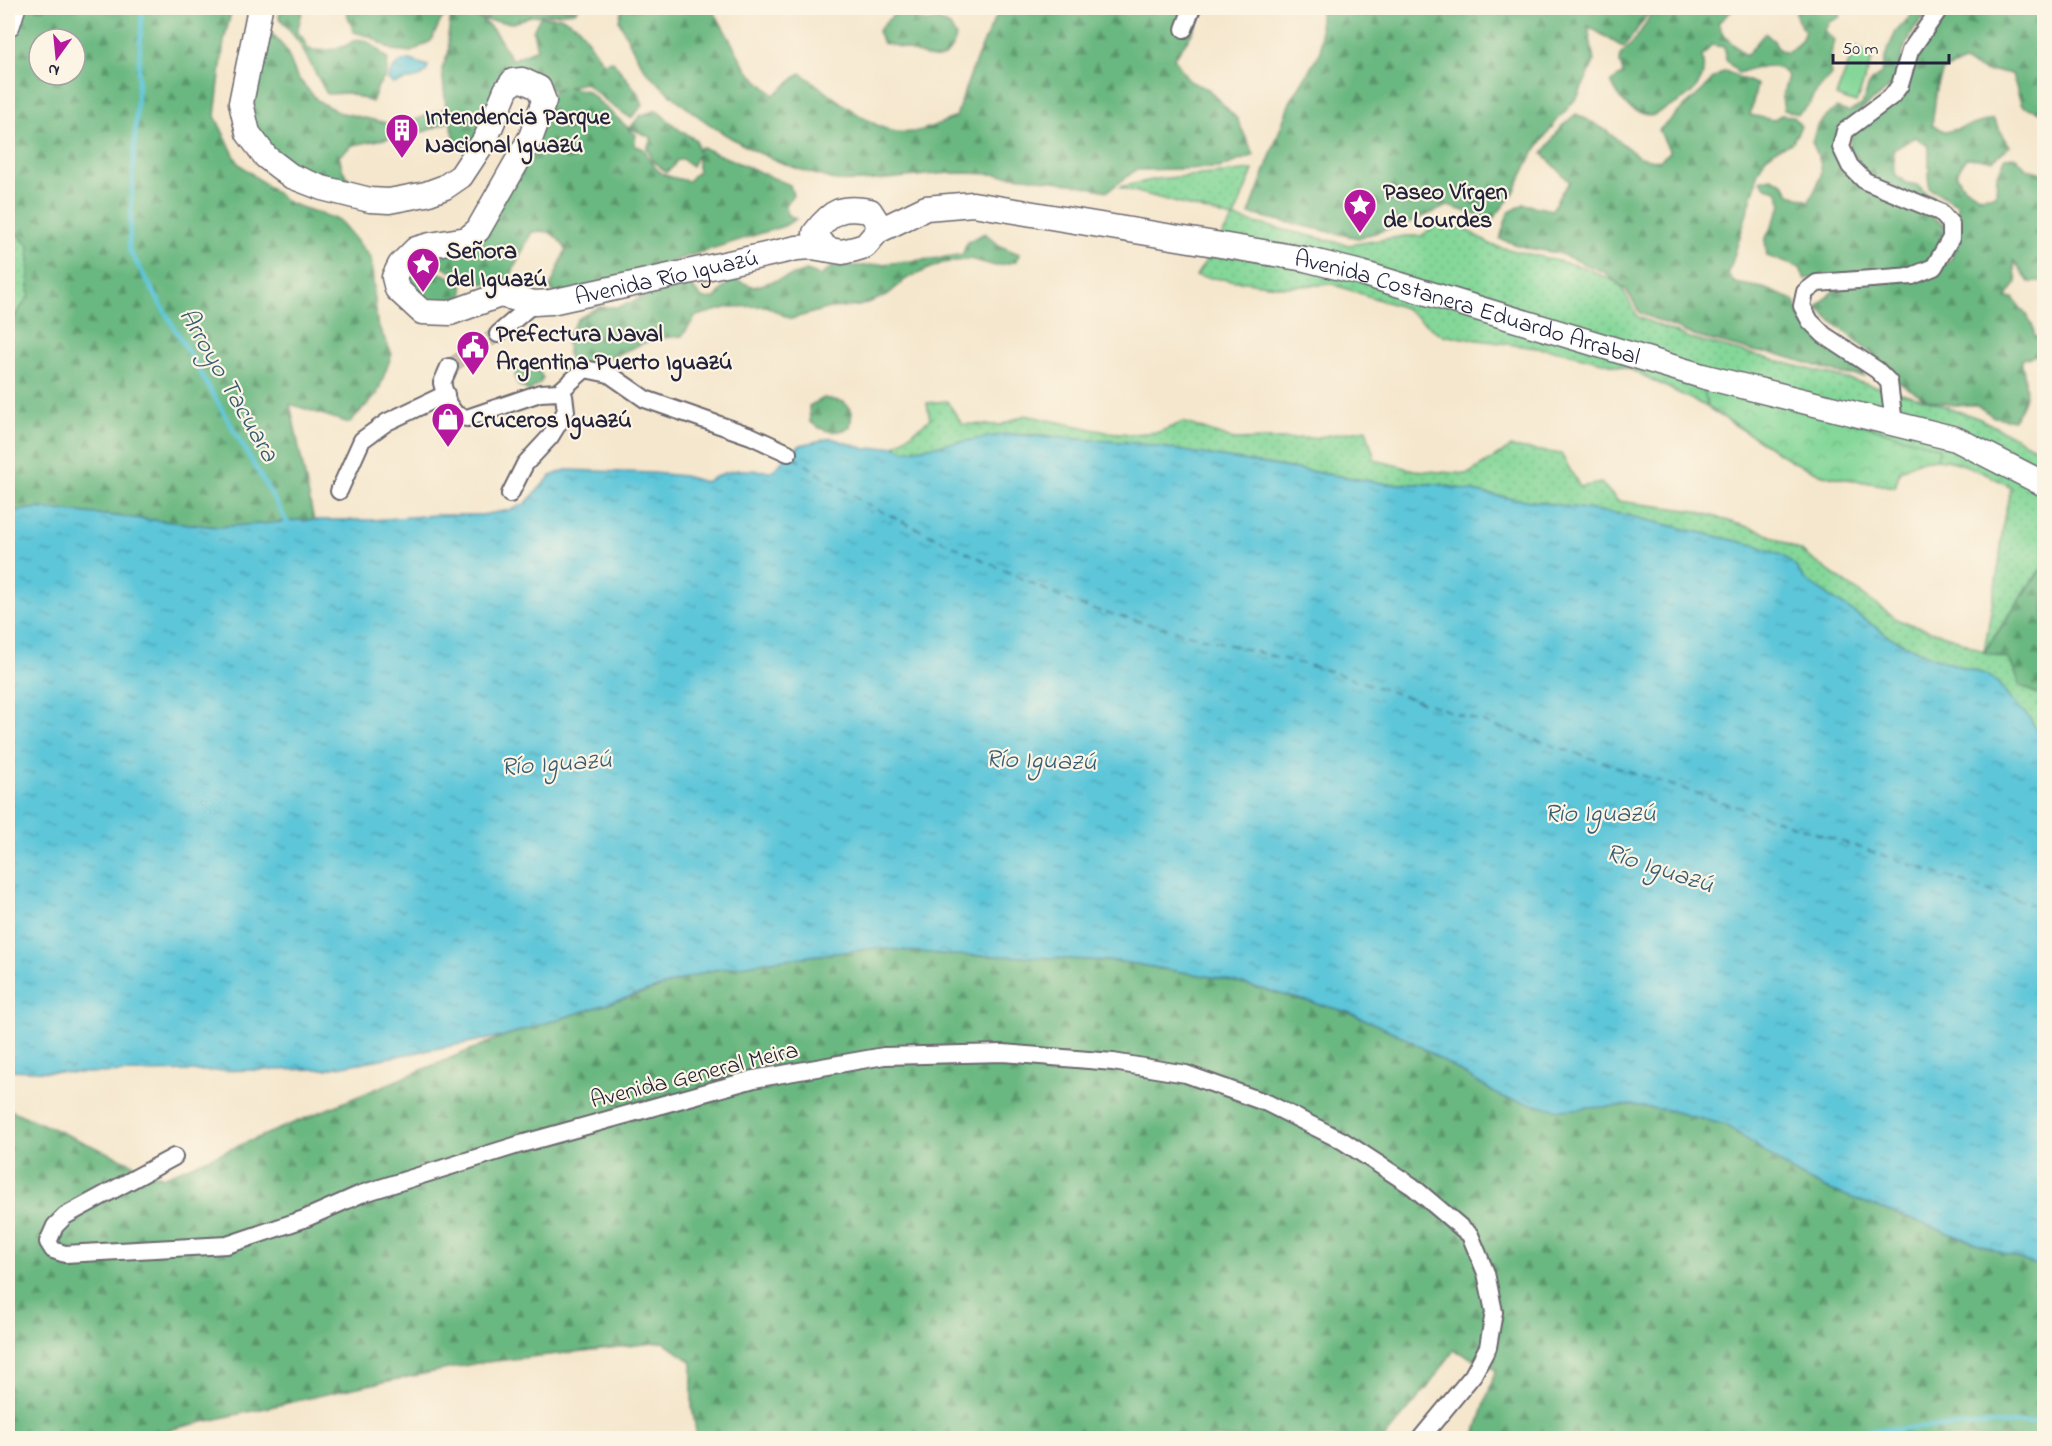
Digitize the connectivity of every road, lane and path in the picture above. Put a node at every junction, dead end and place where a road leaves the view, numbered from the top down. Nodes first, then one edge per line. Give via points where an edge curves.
1 (12, 8) edge
2 (260, 8) edge
3 (1192, 8) edge
4 (1940, 8) edge
5 (8, 24) edge
6 (1184, 29) dead end
7 (878, 231) junction
8 (813, 243) junction
9 (534, 303) junction
10 (498, 334) tunnel mouth
11 (449, 367) dead end
12 (559, 392) junction
13 (446, 394) junction
14 (1894, 424) junction
15 (788, 453) dead end
16 (2044, 484) edge
17 (339, 491) dead end
18 (510, 494) dead end
19 (174, 1157) dead end
20 (1421, 1438) edge

1 - 5 main road
2 - 9 main road, Avenida Río Iguazú via 241,103 248,133 266,157 291,176 322,188 389,201 445,187 461,176 486,138 513,81 522,80 539,88 544,101 531,137 478,230 467,239 416,249 394,277 397,289 422,312 450,313 500,296
3 - 6 street
4 - 14 street via 1910,51 1900,85 1892,96 1845,131 1841,147 1850,166 1865,181 1940,212 1951,224 1951,238 1934,267 1912,276 1817,283 1805,292 1802,306 1824,334 1889,382
7 - 8 main road, Avenida Costanera Eduardo Arrabal via 865,246 842,252
7 - 8 main road via 879,225 870,211 854,208 834,212 824,220
7 - 14 main road, Avenida Costanera Eduardo Arrabal via 926,208 973,204 1305,260 1361,273 1702,376
8 - 9 main road, Avenida Río Iguazú
9 - 10 street
11 - 13 street via 442,383
12 - 13 street via 540,393 467,418 456,415
12 - 15 street via 585,369 609,374 645,399
12 - 18 street via 564,396 566,411 550,437 525,464
13 - 17 street via 387,422 362,440
14 - 16 main road, Avenida Costanera Eduardo Arrabal via 1956,439
19 - 20 street, Avenida General Meira via 65,1216 48,1242 53,1250 65,1254 227,1245 304,1219 361,1194 521,1144 754,1078 884,1056 1003,1053 1113,1062 1186,1074 1268,1103 1343,1141 1412,1186 1470,1235 1486,1273 1494,1312 1488,1347 1473,1376

